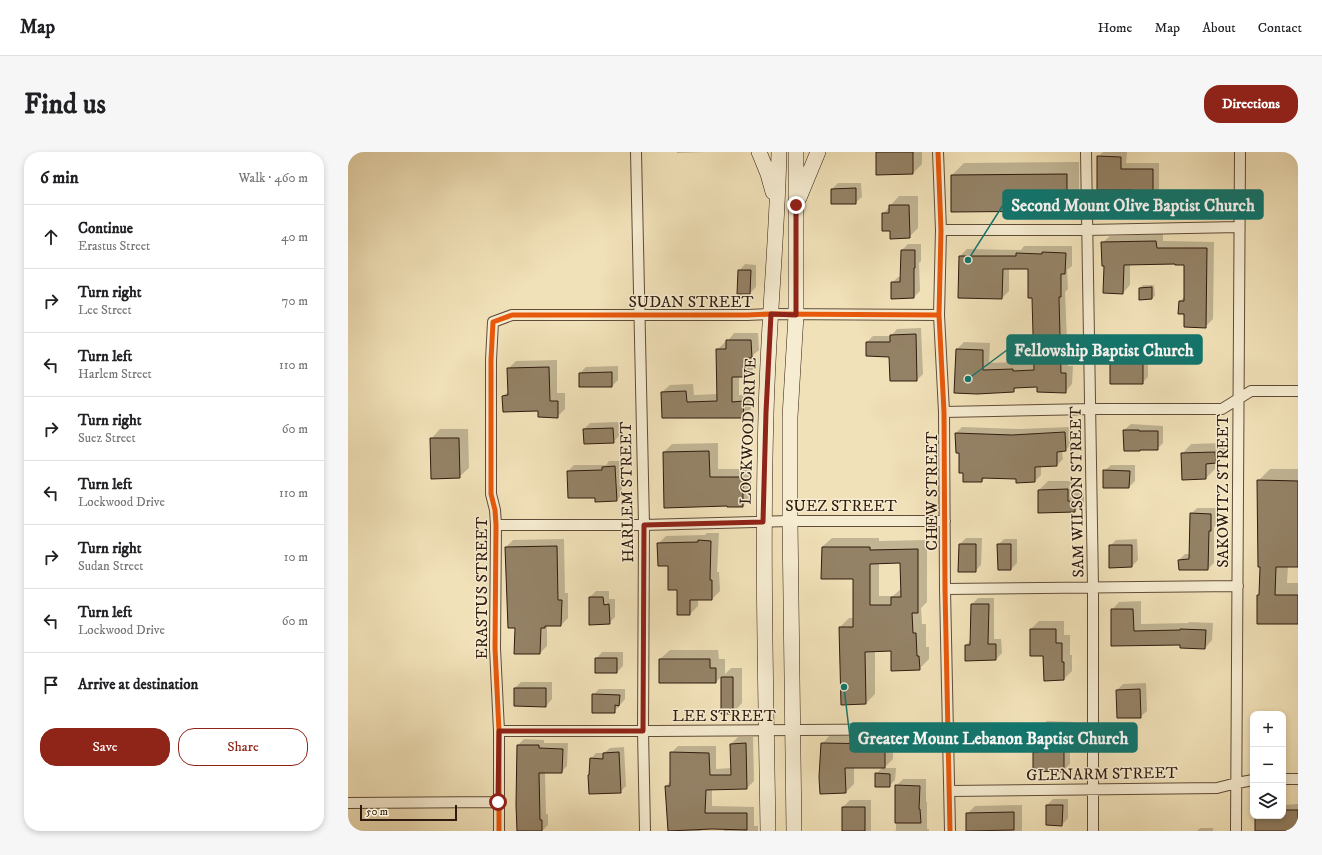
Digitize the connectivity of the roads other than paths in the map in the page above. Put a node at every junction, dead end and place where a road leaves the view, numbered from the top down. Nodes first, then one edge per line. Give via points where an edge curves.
1 (636, 152) edge
2 (759, 152) edge
3 (779, 152) edge
4 (796, 152) edge
5 (818, 152) edge
6 (938, 152) edge
7 (1086, 152) edge
8 (1240, 152) edge
9 (796, 205) junction
10 (778, 209) junction
11 (1239, 227) junction
12 (941, 230) junction
13 (1087, 230) junction
14 (771, 314) junction
15 (796, 315) junction
16 (939, 315) junction
17 (639, 316) junction
18 (493, 322) joint
19 (1298, 391) edge
20 (1238, 399) junction
21 (1091, 410) junction
22 (944, 412) junction
23 (790, 521) junction
24 (945, 521) junction
25 (763, 522) junction
26 (496, 525) junction
27 (644, 525) junction
28 (1238, 586) junction
29 (1093, 587) junction
30 (945, 589) junction
31 (949, 729) junction
32 (766, 730) junction
33 (499, 731) junction
34 (643, 731) junction
35 (793, 731) junction
36 (1286, 779) edge
37 (1298, 779) edge
38 (1250, 781) edge
39 (1237, 783) junction
40 (1093, 789) junction
41 (950, 791) junction
42 (498, 802) junction
43 (348, 803) edge
44 (498, 831) edge
45 (645, 831) edge
46 (768, 831) edge
47 (794, 831) edge
48 (950, 831) edge
49 (1093, 831) edge
50 (1236, 831) edge

1 - 17 street, HARLEM STREET
2 - 10 main road
3 - 10 main road, LOCKWOOD DRIVE
4 - 9 main road
5 - 9 main road
6 - 12 street, CHEW STREET
7 - 13 street, SAM WILSON STREET
8 - 11 street, SAKOWITZ STREET
9 - 15 main road
10 - 14 main road, LOCKWOOD DRIVE
11 - 13 street
11 - 20 street, SAKOWITZ STREET
12 - 13 street
12 - 16 street, CHEW STREET
13 - 21 street, SAM WILSON STREET
14 - 15 street, SUDAN STREET
14 - 17 street, SUDAN STREET
14 - 25 main road, LOCKWOOD DRIVE
15 - 16 street, SUDAN STREET
15 - 23 main road via 790,417
16 - 22 street, CHEW STREET
17 - 18 street, SUDAN STREET via 512,315
17 - 27 street, HARLEM STREET
18 - 26 street, ERASTUS STREET via 491,494
19 - 20 street via 1251,391
20 - 21 street via 1222,409
20 - 28 street, SAKOWITZ STREET
21 - 22 street
21 - 29 street, SAM WILSON STREET
22 - 24 street, CHEW STREET
23 - 24 street, SUEZ STREET
23 - 25 street, SUEZ STREET
23 - 35 main road
24 - 30 street, CHEW STREET
25 - 27 street, SUEZ STREET
25 - 32 main road, LOCKWOOD DRIVE
26 - 27 street, SUEZ STREET
26 - 33 street, ERASTUS STREET via 495,648
27 - 34 street, HARLEM STREET
28 - 29 street
28 - 39 street, SAKOWITZ STREET
29 - 30 street
29 - 40 street, SAM WILSON STREET
30 - 31 street, CHEW STREET
31 - 35 street, LEE STREET
31 - 41 street, CHEW STREET
32 - 34 street, LEE STREET
32 - 35 street, LEE STREET
32 - 46 main road, LOCKWOOD DRIVE
33 - 34 street, LEE STREET
33 - 42 street, ERASTUS STREET
34 - 45 street, HARLEM STREET
35 - 47 main road
36 - 37 street
38 - 39 street, GLENARM STREET
39 - 40 street, GLENARM STREET via 1217,788
39 - 50 street, SAKOWITZ STREET
40 - 41 street, GLENARM STREET
40 - 49 street, SAM WILSON STREET
41 - 48 street, CHEW STREET
42 - 43 street
42 - 44 street, ERASTUS STREET

